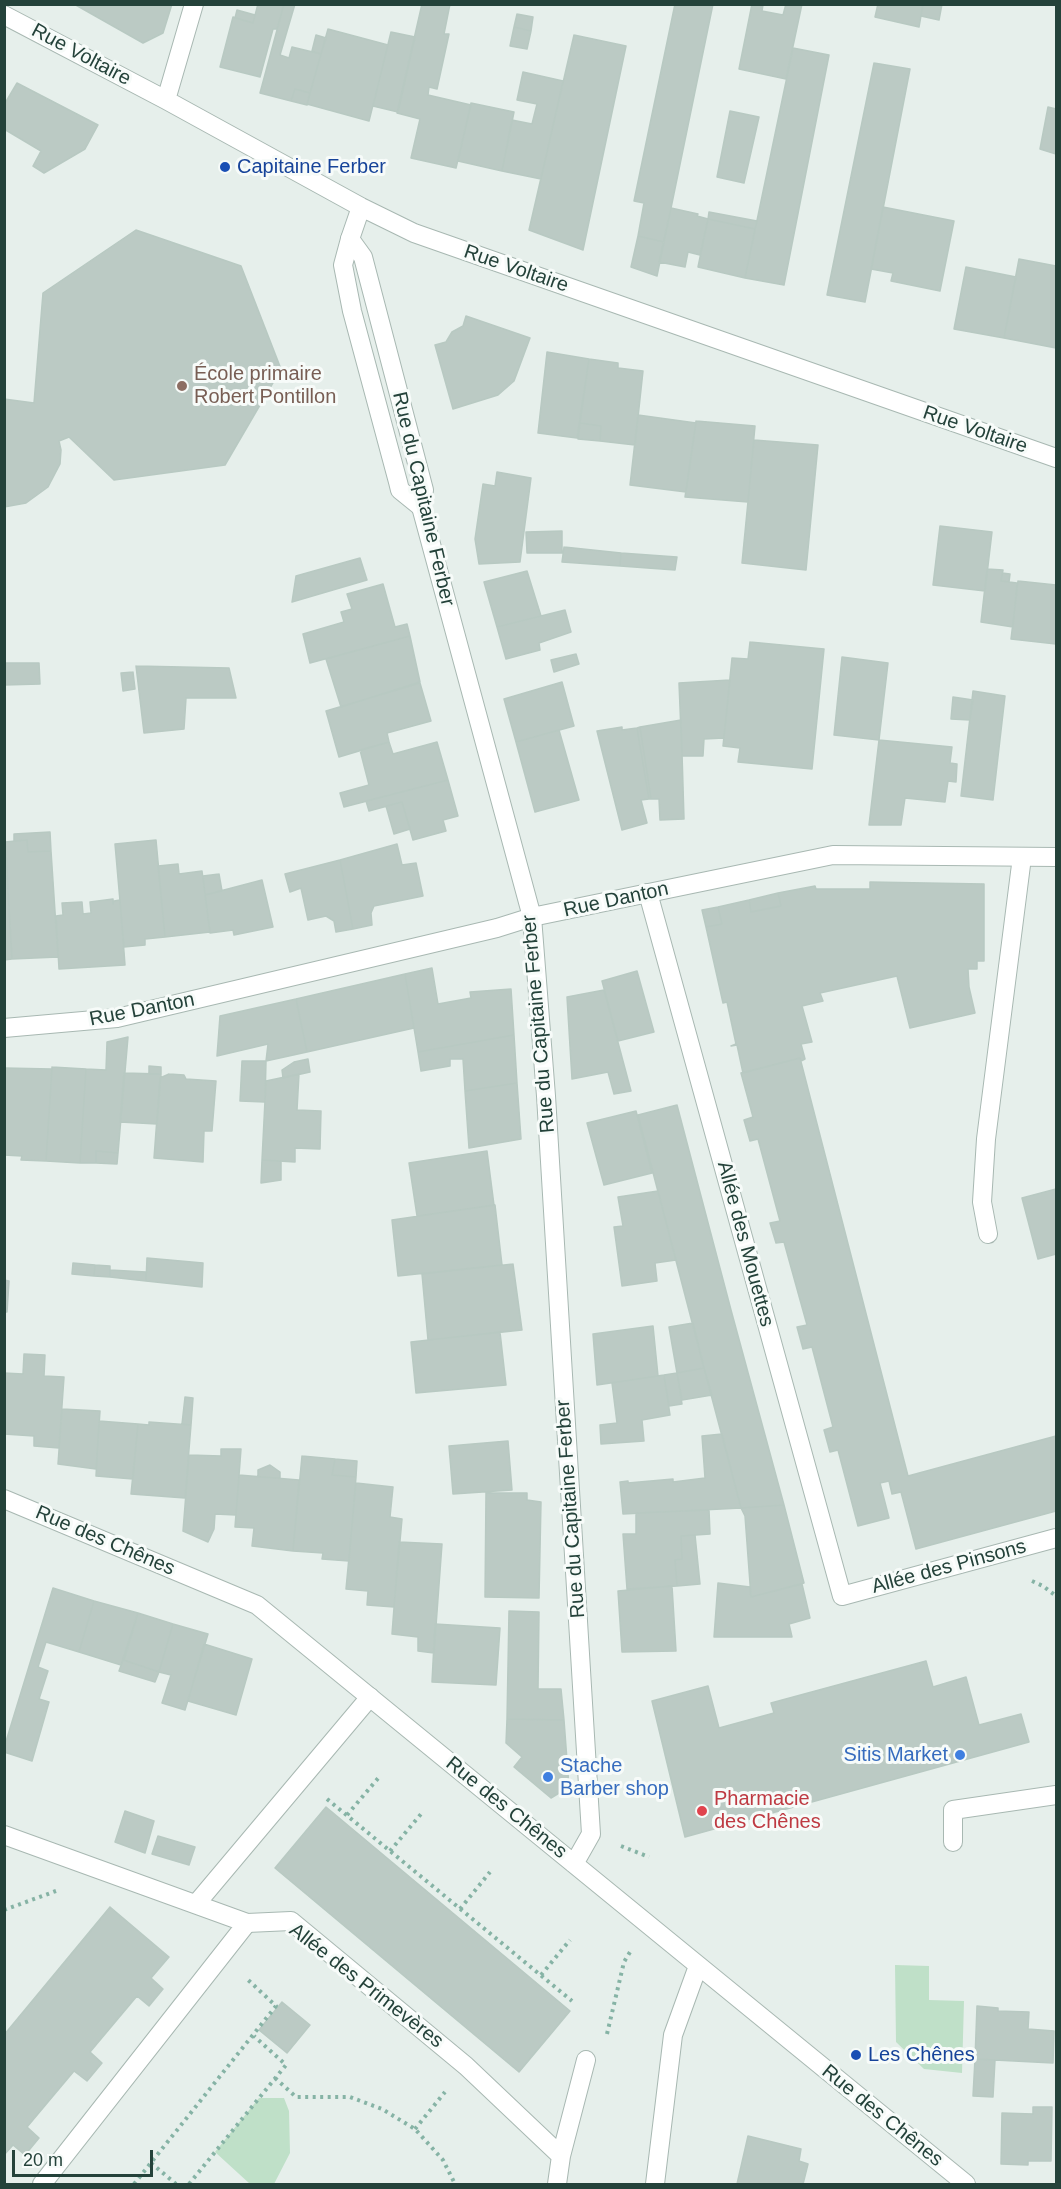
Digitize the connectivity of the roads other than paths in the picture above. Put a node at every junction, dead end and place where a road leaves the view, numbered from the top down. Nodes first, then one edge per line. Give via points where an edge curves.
1 (194, 4) edge
2 (4, 15) edge
3 (166, 100) junction
4 (361, 207) junction
5 (1056, 458) edge
6 (1022, 857) junction
7 (1056, 857) edge
8 (648, 893) junction
9 (532, 917) junction
10 (4, 1028) edge
11 (987, 1234) dead end
12 (4, 1499) edge
13 (1056, 1538) edge
14 (842, 1596) joint
15 (370, 1697) junction
16 (1056, 1795) edge
17 (4, 1835) edge
18 (953, 1842) dead end
19 (574, 1864) junction
20 (196, 1904) junction
21 (247, 1923) junction
22 (698, 1966) junction
23 (586, 2060) road end
24 (561, 2156) junction
25 (42, 2184) edge
26 (557, 2184) edge
27 (655, 2184) edge
28 (966, 2184) edge

1 - 3 street
2 - 3 street, Rue Voltaire
3 - 4 street, Rue Voltaire
4 - 5 street, Rue Voltaire via 461,250
4 - 9 street, Rue du Capitaine Ferber via 350,239 366,268 424,490 421,507
6 - 7 street, Rue Danton
6 - 8 street, Rue Danton via 833,855
6 - 11 street via 986,1139 982,1202
8 - 9 street, Rue Danton
8 - 14 street, Allée des Mouettes
9 - 10 street, Rue Danton via 117,1018
9 - 19 street, Rue du Capitaine Ferber via 591,1834
12 - 15 street, Rue des Chênes via 257,1605
13 - 14 street, Allée des Pinsons
15 - 19 street, Rue des Chênes
15 - 20 street
16 - 18 street via 953,1810
17 - 20 street
19 - 22 street, Rue des Chênes
20 - 21 street
21 - 24 street, Allée des Primevères via 291,1922 466,2066
21 - 25 street
22 - 27 street via 674,2035
22 - 28 street, Rue des Chênes
23 - 24 street
24 - 26 street

